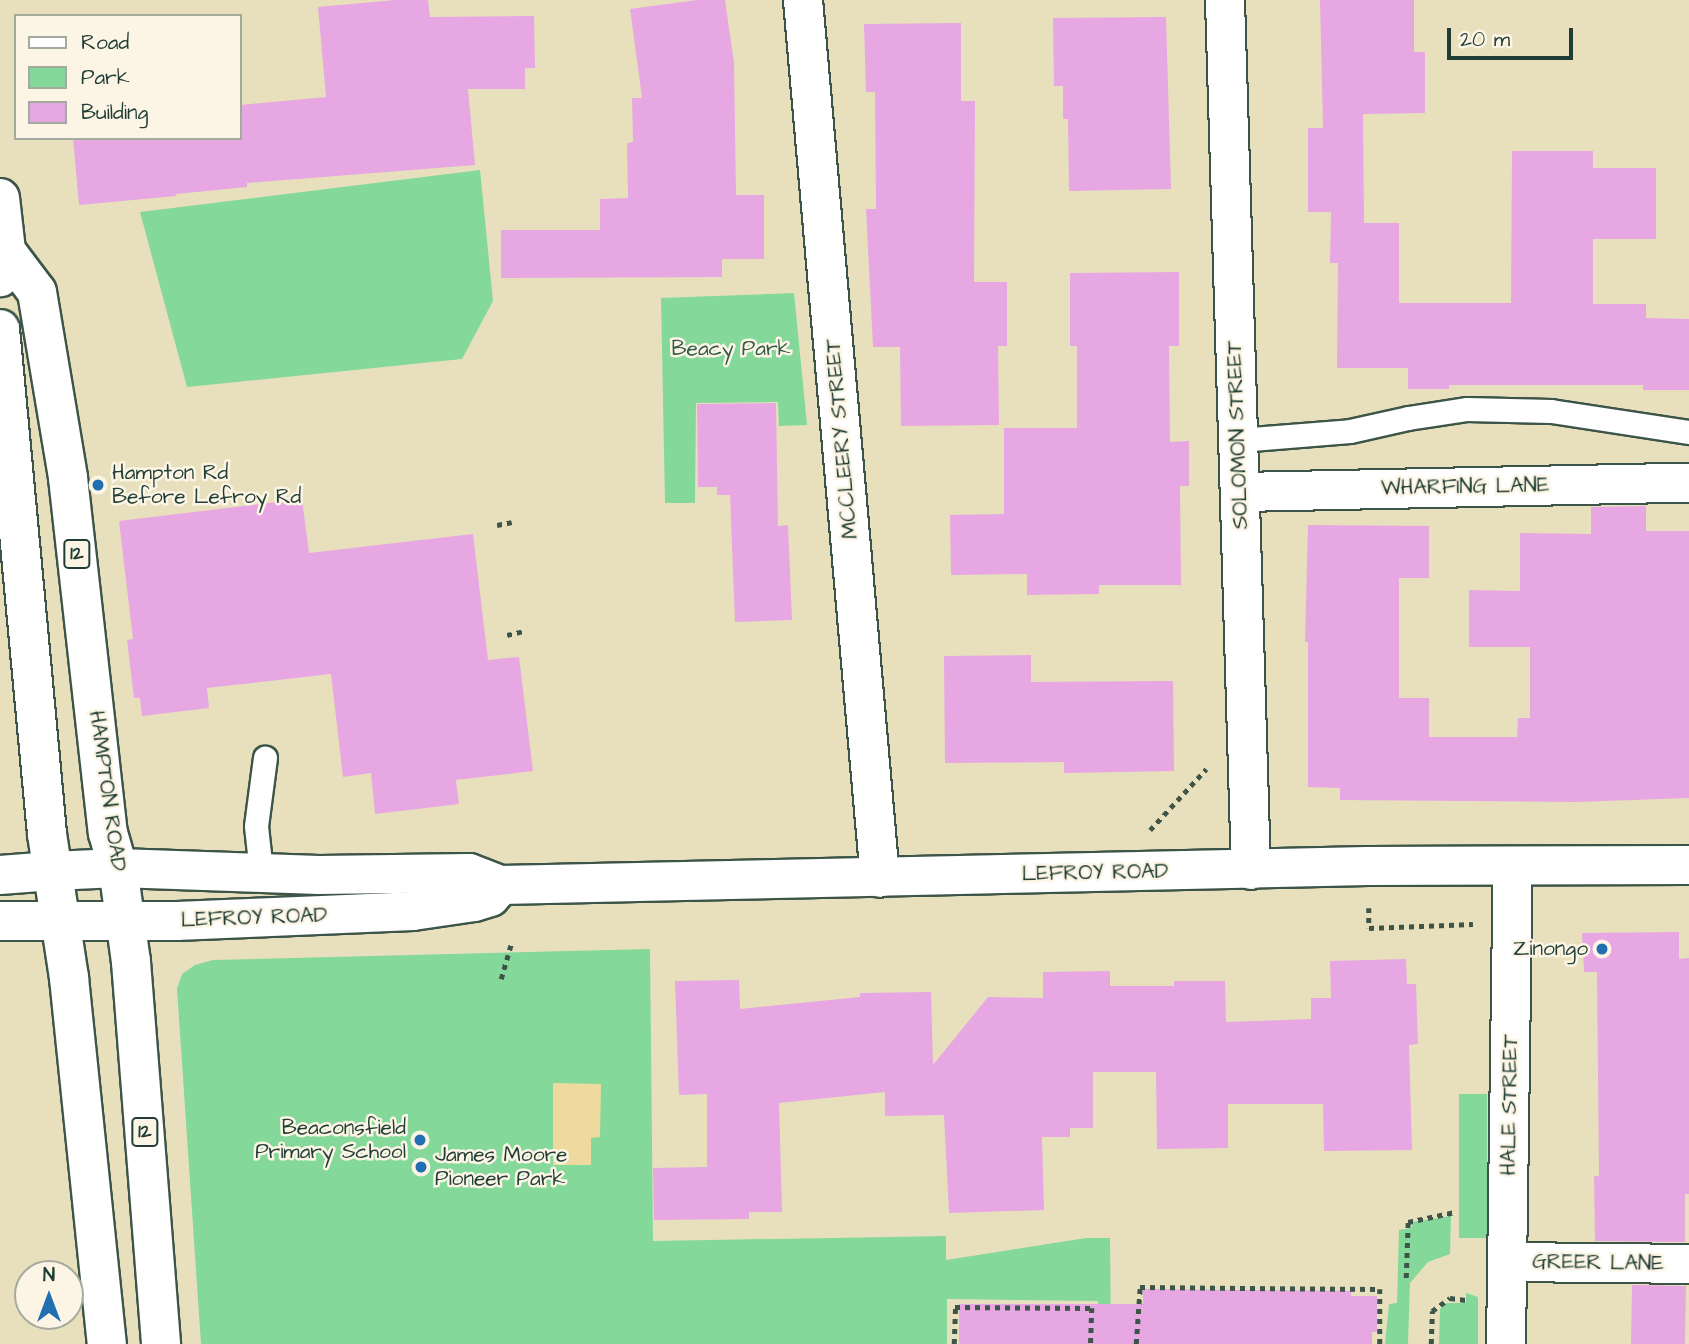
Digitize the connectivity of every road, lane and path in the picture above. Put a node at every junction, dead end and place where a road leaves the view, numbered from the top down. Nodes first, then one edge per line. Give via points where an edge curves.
1 (803, 0) edge
2 (1225, 0) edge
3 (0, 198) edge
4 (3, 265) edge
5 (0, 329) edge
6 (1689, 432) edge
7 (1239, 440) junction
8 (1689, 483) edge
9 (1241, 492) junction
10 (512, 522) dead end
11 (497, 524) dead end
12 (524, 631) dead end
13 (507, 635) dead end
14 (265, 758) dead end
15 (1210, 764) dead end
16 (1146, 840) dead end
17 (1689, 865) edge
18 (1513, 866) junction
19 (118, 868) junction
20 (1251, 870) junction
21 (52, 871) junction
22 (261, 872) junction
23 (0, 874) edge
24 (880, 878) junction
25 (501, 885) junction
26 (1368, 905) dead end
27 (0, 921) edge
28 (61, 921) junction
29 (127, 921) junction
30 (1480, 923) dead end
31 (511, 944) dead end
32 (501, 979) dead end
33 (1455, 1212) dead end
34 (1507, 1262) junction
35 (1689, 1264) edge
36 (1406, 1278) dead end
37 (1471, 1301) dead end
38 (107, 1344) edge
39 (161, 1344) edge
40 (954, 1344) edge
41 (1091, 1344) edge
42 (1136, 1344) edge
43 (1380, 1344) edge
44 (1431, 1344) edge
45 (1506, 1344) edge

1 - 24 street, MCCLEERY STREET
2 - 7 street, SOLOMON STREET
3 - 4 street, HAMPTON ROAD / 12
4 - 19 street, HAMPTON ROAD / 12 via 37,292 45,327 68,478 108,833
5 - 21 street
6 - 7 lane via 1551,411 1467,409 1350,431
7 - 9 street, SOLOMON STREET
8 - 9 street, WHARFING LANE
9 - 20 street, SOLOMON STREET
10 - 11 path
12 - 13 path
14 - 22 lane via 256,826
15 - 16 path
17 - 18 street, LEFROY ROAD
18 - 20 street, LEFROY ROAD
18 - 34 street, HALE STREET
19 - 21 street, LEFROY ROAD
19 - 22 street, LEFROY ROAD
19 - 29 street, HAMPTON ROAD / 12
20 - 24 street, LEFROY ROAD
21 - 23 street, LEFROY ROAD
21 - 28 street
22 - 25 street, LEFROY ROAD via 469,873
24 - 25 street, LEFROY ROAD
25 - 29 street, LEFROY ROAD via 490,897 474,902 413,911
26 - 30 path via 1369,928
27 - 28 street, LEFROY ROAD
28 - 29 street, LEFROY ROAD
28 - 38 street
29 - 39 street, HAMPTON ROAD / 12
31 - 32 path
33 - 36 path via 1408,1223
34 - 35 street, GREER LANE
34 - 45 street, HALE STREET
37 - 44 path via 1450,1298 1432,1311
40 - 41 path via 955,1307 966,1307 1092,1308
42 - 43 path via 1140,1287 1380,1289

